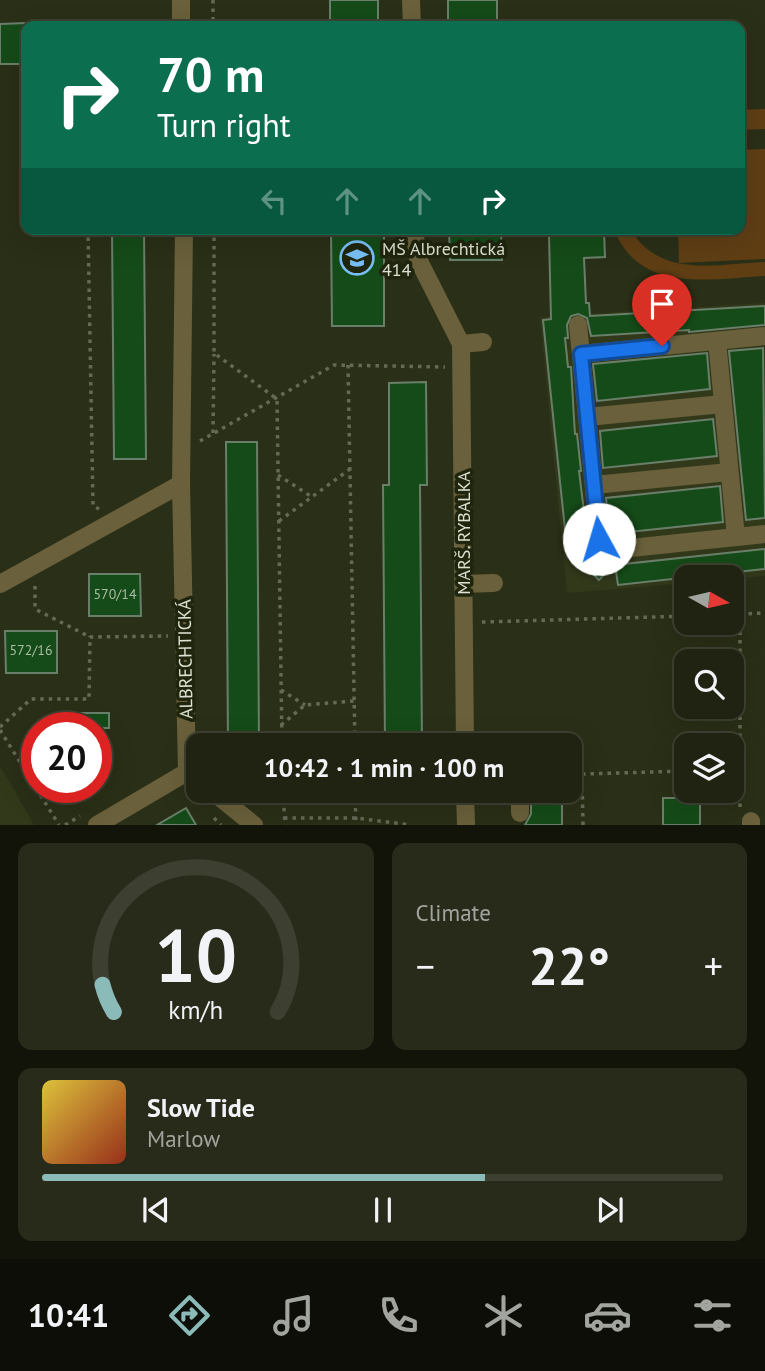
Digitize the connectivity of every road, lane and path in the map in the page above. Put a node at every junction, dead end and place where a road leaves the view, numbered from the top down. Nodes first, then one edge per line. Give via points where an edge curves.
1 (181, 0) edge
2 (213, 0) edge
3 (411, 0) edge
4 (181, 21) edge
5 (213, 21) edge
6 (411, 21) edge
7 (88, 235) edge
8 (184, 235) edge
9 (214, 235) edge
10 (414, 235) edge
11 (578, 325) dead end
12 (765, 336) edge
13 (717, 341) junction
14 (483, 342) dead end
15 (461, 344) junction
16 (214, 353) junction
17 (581, 354) junction
18 (348, 365) junction
19 (461, 367) junction
20 (277, 399) junction
21 (723, 404) junction
22 (587, 417) junction
23 (213, 433) junction
24 (199, 441) dead end
25 (350, 469) junction
26 (729, 472) junction
27 (278, 475) junction
28 (181, 484) junction
29 (594, 485) junction
30 (312, 497) junction
31 (101, 510) dead end
32 (279, 521) junction
33 (765, 534) edge
34 (736, 537) junction
35 (35, 577) dead end
36 (494, 583) dead end
37 (0, 584) edge
38 (463, 584) junction
39 (765, 613) edge
40 (744, 614) edge
41 (674, 616) edge
42 (463, 622) junction
43 (740, 635) edge
44 (173, 636) dead end
45 (90, 637) junction
46 (281, 690) junction
47 (354, 701) junction
48 (305, 705) junction
49 (281, 725) junction
50 (0, 729) edge
51 (190, 733) edge
52 (281, 733) edge
53 (355, 733) edge
54 (465, 733) edge
55 (740, 733) edge
56 (674, 771) edge
57 (186, 779) edge
58 (744, 798) edge
59 (227, 803) edge
60 (283, 803) edge
61 (355, 803) edge
62 (465, 803) edge
63 (520, 803) edge
64 (520, 813) dead end
65 (213, 817) dead end
66 (284, 818) junction
67 (356, 818) junction
68 (747, 819) edge
69 (59, 825) edge
70 (97, 825) edge
71 (221, 825) edge
72 (254, 825) edge
73 (285, 825) edge
74 (356, 825) edge
75 (411, 825) edge
76 (466, 825) edge
77 (583, 825) edge

1 - 4 street
2 - 5 path
3 - 6 street
7 - 31 path via 93,506
8 - 28 street, ALBRECHTICKÁ
9 - 16 path
10 - 15 street via 418,259
11 - 17 street
12 - 13 street
13 - 17 street
13 - 21 street
14 - 15 street
15 - 19 street, MARŠ. RYBALKA
16 - 20 path
16 - 23 path
17 - 22 street
18 - 19 path
18 - 20 path via 334,365
18 - 25 path
19 - 38 street, MARŠ. RYBALKA
20 - 23 path
20 - 27 path
21 - 22 street
21 - 26 street
22 - 29 street
23 - 24 path
25 - 30 path
25 - 47 path
26 - 29 street
26 - 34 street
27 - 30 path
27 - 32 path
28 - 37 street
28 - 51 street, ALBRECHTICKÁ
29 - 34 street via 599,539 611,550
30 - 32 path
32 - 46 path
33 - 34 street
35 - 45 path via 35,609
36 - 38 street
38 - 42 street, MARŠ. RYBALKA
39 - 40 path
41 - 42 path
42 - 54 street, MARŠ. RYBALKA
43 - 55 path
44 - 45 path
45 - 50 path via 89,699 31,699
46 - 48 path
46 - 49 path
47 - 48 path
47 - 53 path
48 - 49 path
49 - 52 path
50 - 69 path
56 - 77 path via 582,774
57 - 70 street, ALBRECHTICKÁ
58 - 68 path
59 - 72 street
60 - 66 path
61 - 67 path
62 - 76 street
63 - 64 street
65 - 71 path
66 - 67 path
66 - 73 path
67 - 74 path
67 - 75 path

